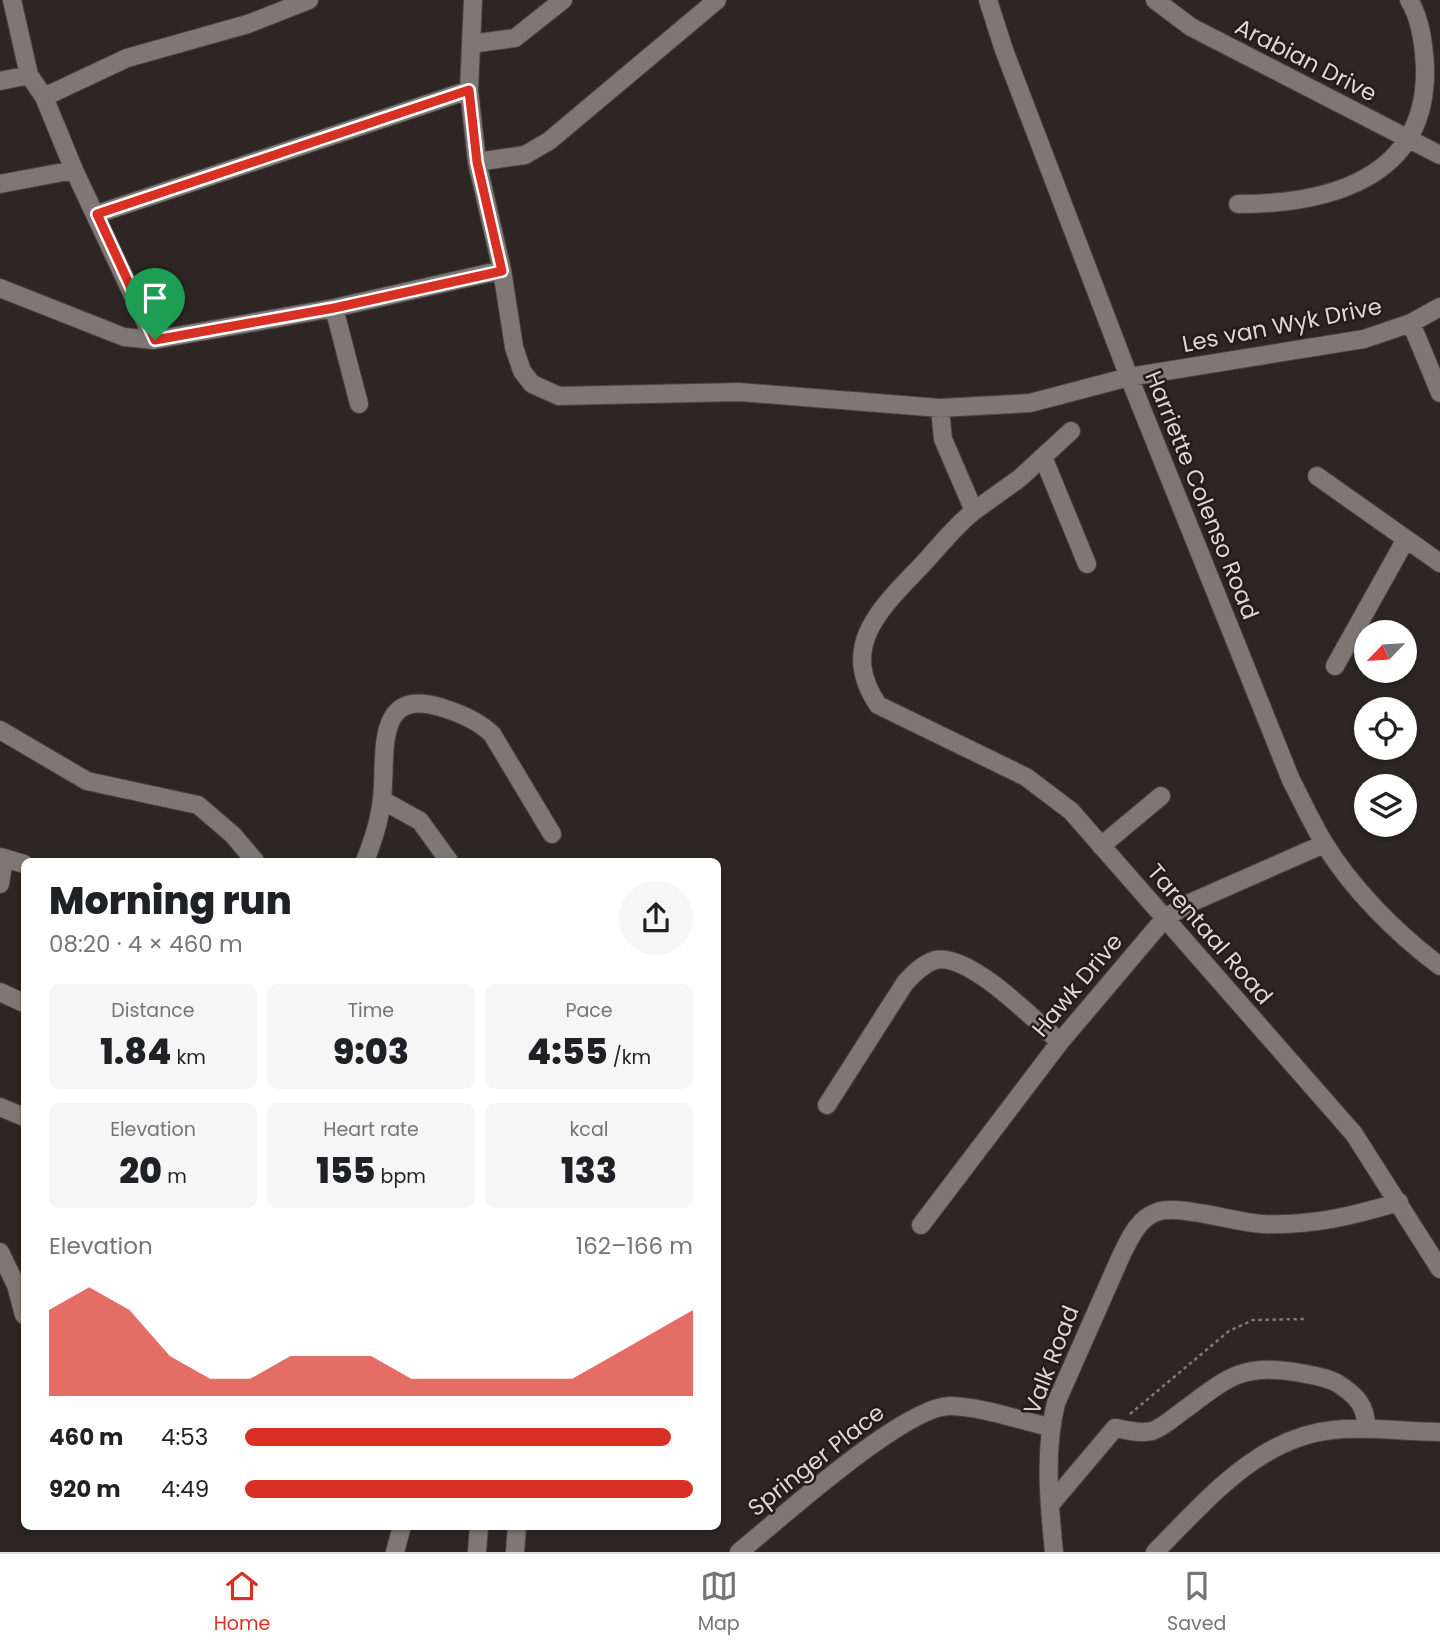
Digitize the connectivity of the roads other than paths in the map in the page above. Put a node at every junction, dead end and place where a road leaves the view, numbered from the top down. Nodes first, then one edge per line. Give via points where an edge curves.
1 (12, 0) edge
2 (309, 0) edge
3 (473, 0) edge
4 (564, 0) edge
5 (717, 0) edge
6 (988, 0) edge
7 (1155, 0) edge
8 (1409, 0) edge
9 (471, 44) junction
10 (29, 75) junction
11 (0, 81) edge
12 (469, 90) junction
13 (44, 97) junction
14 (1407, 139) junction
15 (1440, 155) edge
16 (477, 162) junction
17 (74, 170) junction
18 (0, 184) edge
19 (1238, 204) dead end
20 (97, 214) junction
21 (502, 271) junction
22 (0, 288) edge
23 (1440, 307) edge
24 (334, 308) junction
25 (1411, 323) junction
26 (155, 340) junction
27 (1129, 377) junction
28 (1438, 383) edge
29 (359, 404) dead end
30 (940, 408) junction
31 (1071, 431) dead end
32 (1043, 457) junction
33 (1317, 476) dead end
34 (974, 512) junction
35 (1406, 539) junction
36 (1440, 563) edge
37 (1087, 564) dead end
38 (1335, 666) dead end
39 (0, 730) edge
40 (1161, 796) dead end
41 (382, 800) junction
42 (552, 834) dead end
43 (1324, 844) junction
44 (1101, 846) junction
45 (2, 857) edge
46 (252, 858) edge
47 (366, 858) edge
48 (447, 858) edge
49 (21, 863) edge
50 (0, 884) edge
51 (1165, 919) junction
52 (1440, 966) edge
53 (0, 992) edge
54 (21, 1002) edge
55 (1060, 1042) junction
56 (827, 1105) dead end
57 (0, 1107) edge
58 (21, 1113) edge
59 (1399, 1202) junction
60 (921, 1225) dead end
61 (0, 1252) edge
62 (1439, 1267) edge
63 (21, 1304) edge
64 (1050, 1427) junction
65 (1366, 1429) junction
66 (1440, 1432) edge
67 (1049, 1505) junction
68 (401, 1530) edge
69 (479, 1530) edge
70 (517, 1530) edge
71 (395, 1552) edge
72 (477, 1552) edge
73 (515, 1552) edge
74 (738, 1552) edge
75 (1054, 1552) edge
76 (1155, 1552) edge

1 - 10 street
2 - 13 street via 248,24 127,58
3 - 9 street, Les van Wyk Drive
4 - 9 street via 514,38
5 - 16 street via 549,141 525,155
6 - 27 street, Harriette Colenso Road
7 - 14 street, Arabian Drive via 1191,27
8 - 14 street via 1424,45 1425,81 1419,115
9 - 12 street, Les van Wyk Drive
10 - 11 street
10 - 13 street
12 - 16 street, Les van Wyk Drive
12 - 20 street
13 - 17 street
14 - 15 street, Arabian Drive
14 - 19 street via 1379,171 1349,188 1315,198
16 - 21 street, Les van Wyk Drive
17 - 18 street
17 - 20 street
20 - 26 street
21 - 24 street
21 - 30 street, Les van Wyk Drive via 522,371 542,391 559,396 739,392
22 - 26 street via 124,337
23 - 25 street, Les van Wyk Drive
24 - 26 street
24 - 29 street
25 - 27 street, Les van Wyk Drive via 1364,339
25 - 28 street
27 - 30 street, Les van Wyk Drive via 1030,402
27 - 43 street, Harriette Colenso Road via 1266,722
30 - 34 street via 943,439
31 - 32 street
32 - 34 street
32 - 37 street
33 - 35 street
34 - 44 street, Tarentaal Road via 883,606 869,627 861,651 866,687 878,705 1026,777 1071,811
35 - 36 street
35 - 38 street
39 - 46 street via 87,781 198,805
40 - 44 street
41 - 42 street via 387,726 401,707 425,703 469,718 492,734
41 - 47 street
41 - 48 street via 421,821
43 - 51 street, Hawk Drive
43 - 52 street, Harriette Colenso Road via 1385,917
44 - 51 street, Tarentaal Road
45 - 49 street
45 - 50 street
51 - 55 street, Hawk Drive
51 - 59 street, Tarentaal Road via 1354,1134
53 - 54 street
55 - 56 street via 977,972 956,961 937,960 918,969 905,983
55 - 60 street, Hawk Drive
57 - 58 street
59 - 62 street, Tarentaal Road
59 - 64 street, Valk Road via 1355,1216 1303,1224 1260,1224 1163,1210 1146,1217 1127,1245 1069,1367
61 - 63 street
64 - 67 street, Valk Road
64 - 74 street, Springer Place via 950,1406 918,1413 883,1435
65 - 66 street
65 - 67 street via 1367,1413 1350,1391 1328,1378 1249,1370 1223,1381 1152,1431 1115,1428
65 - 76 street via 1300,1437 1250,1462
67 - 75 street, Valk Road
68 - 71 street
69 - 72 street
70 - 73 street

